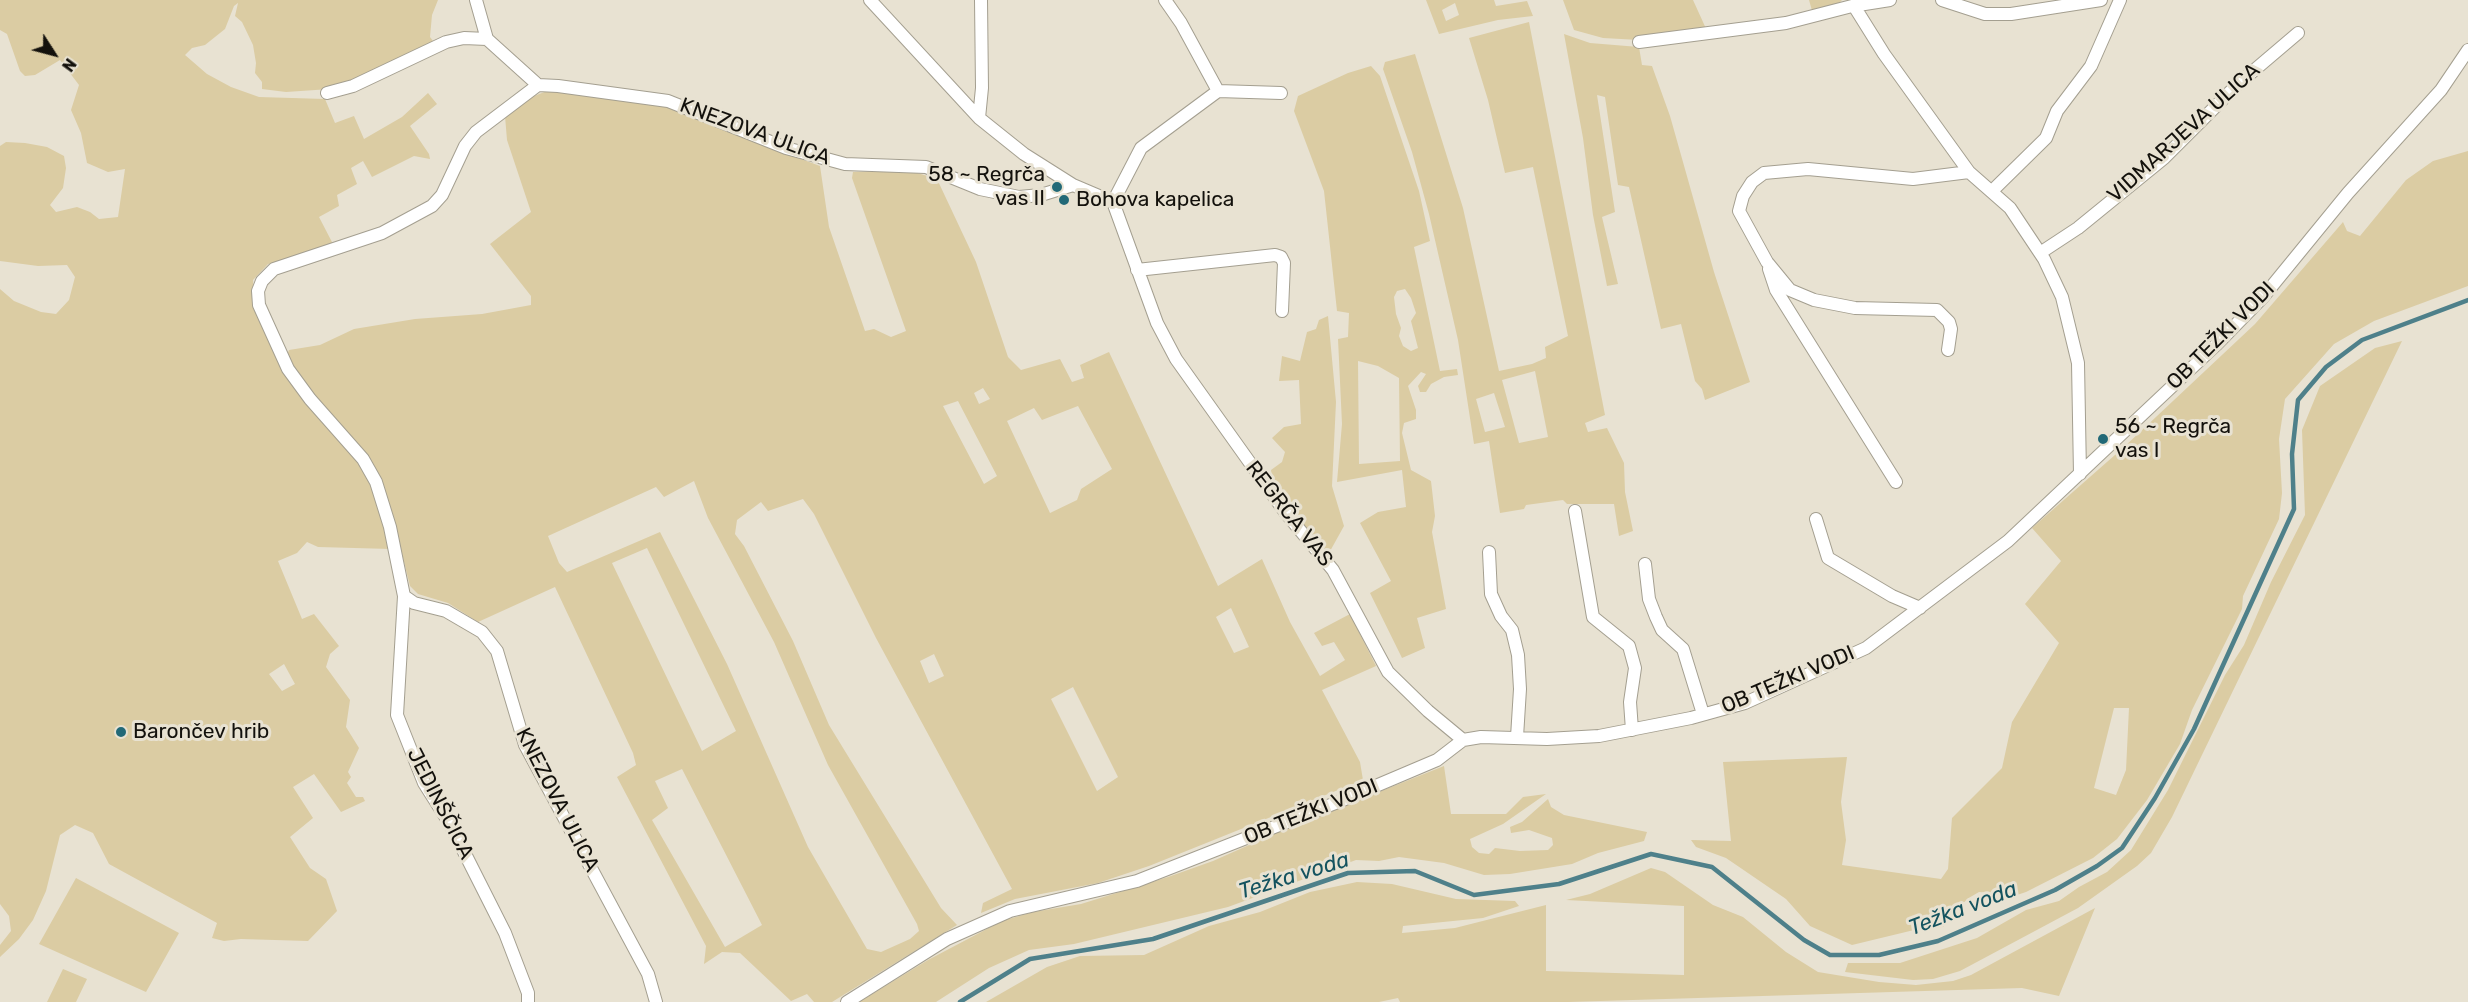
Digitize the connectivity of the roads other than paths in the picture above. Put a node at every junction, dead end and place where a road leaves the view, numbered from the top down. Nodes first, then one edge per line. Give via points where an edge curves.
1 (476, 0) edge
2 (870, 0) edge
3 (981, 0) edge
4 (1165, 0) edge
5 (1890, 0) edge
6 (1942, 0) edge
7 (2101, 0) edge
8 (2120, 0) edge
9 (1854, 6) junction
10 (2298, 33) dead end
11 (487, 39) junction
12 (1639, 42) dead end
13 (2468, 50) edge
14 (538, 85) junction
15 (1218, 91) junction
16 (327, 93) dead end
17 (1281, 93) dead end
18 (979, 118) junction
19 (1969, 172) junction
20 (1073, 185) junction
21 (1992, 191) junction
22 (1113, 202) junction
23 (2040, 253) junction
24 (1767, 262) junction
25 (1137, 270) junction
26 (1282, 310) dead end
27 (1948, 350) dead end
28 (2080, 474) junction
29 (1896, 482) dead end
30 (1575, 511) dead end
31 (1816, 519) dead end
32 (1489, 552) dead end
33 (1645, 564) dead end
34 (404, 596) junction
35 (1920, 608) junction
36 (1703, 714) junction
37 (1632, 730) junction
38 (1517, 737) junction
39 (1463, 740) junction
40 (528, 1002) edge
41 (656, 1002) edge
42 (847, 1002) edge

1 - 11 street
2 - 18 street
3 - 18 street
4 - 15 street
5 - 9 street
6 - 7 street via 1985,14 2011,14
8 - 21 street via 2091,66 2057,111 2046,138
9 - 12 street via 1786,23
9 - 19 street
10 - 23 street, VIDMARJEVA ULICA via 2238,84 2164,158 2078,228
11 - 14 street
11 - 16 street via 446,42 353,86
13 - 28 street, OB TEŽKI VODI via 2441,90 2348,193 2263,297
14 - 20 street, KNEZOVA ULICA via 668,101 777,144 845,164 926,167 980,189 1019,197
14 - 34 street via 476,132 432,206 382,233 274,269 258,291 259,305 288,369 309,399 363,459 376,482
15 - 17 street
15 - 22 street via 1141,148
18 - 20 street via 1024,154
19 - 21 street
19 - 24 street via 1913,179 1808,169 1764,173 1752,182 1739,211
20 - 22 street
21 - 23 street via 2010,208
22 - 25 street, REGRČA VAS
23 - 28 street via 2062,297 2078,363
24 - 27 street via 1790,290 1814,300 1855,308 1937,310 1951,329
24 - 29 street via 1776,290
25 - 26 street via 1275,255 1284,263
25 - 39 street, REGRČA VAS via 1176,359 1285,512 1333,570 1388,672
28 - 35 street, OB TEŽKI VODI via 2008,541
30 - 37 street via 1593,617 1629,645 1635,668 1630,702
31 - 35 street via 1828,558
32 - 38 street via 1491,594 1512,630 1518,655
33 - 36 street, OB TEŽKI VODI via 1656,617 1662,630 1683,649
34 - 40 street, JEDINŠČICA via 398,715 424,783 450,824 505,933
34 - 41 street, KNEZOVA ULICA via 414,603 446,611 482,632 497,651 525,746 648,974
35 - 36 street, OB TEŽKI VODI via 1866,648 1834,664 1745,703
36 - 37 street, OB TEŽKI VODI
37 - 38 street, OB TEŽKI VODI via 1599,736
38 - 39 street, OB TEŽKI VODI
39 - 42 street, OB TEŽKI VODI via 1437,759 1338,802 1137,881 1010,911 946,939

